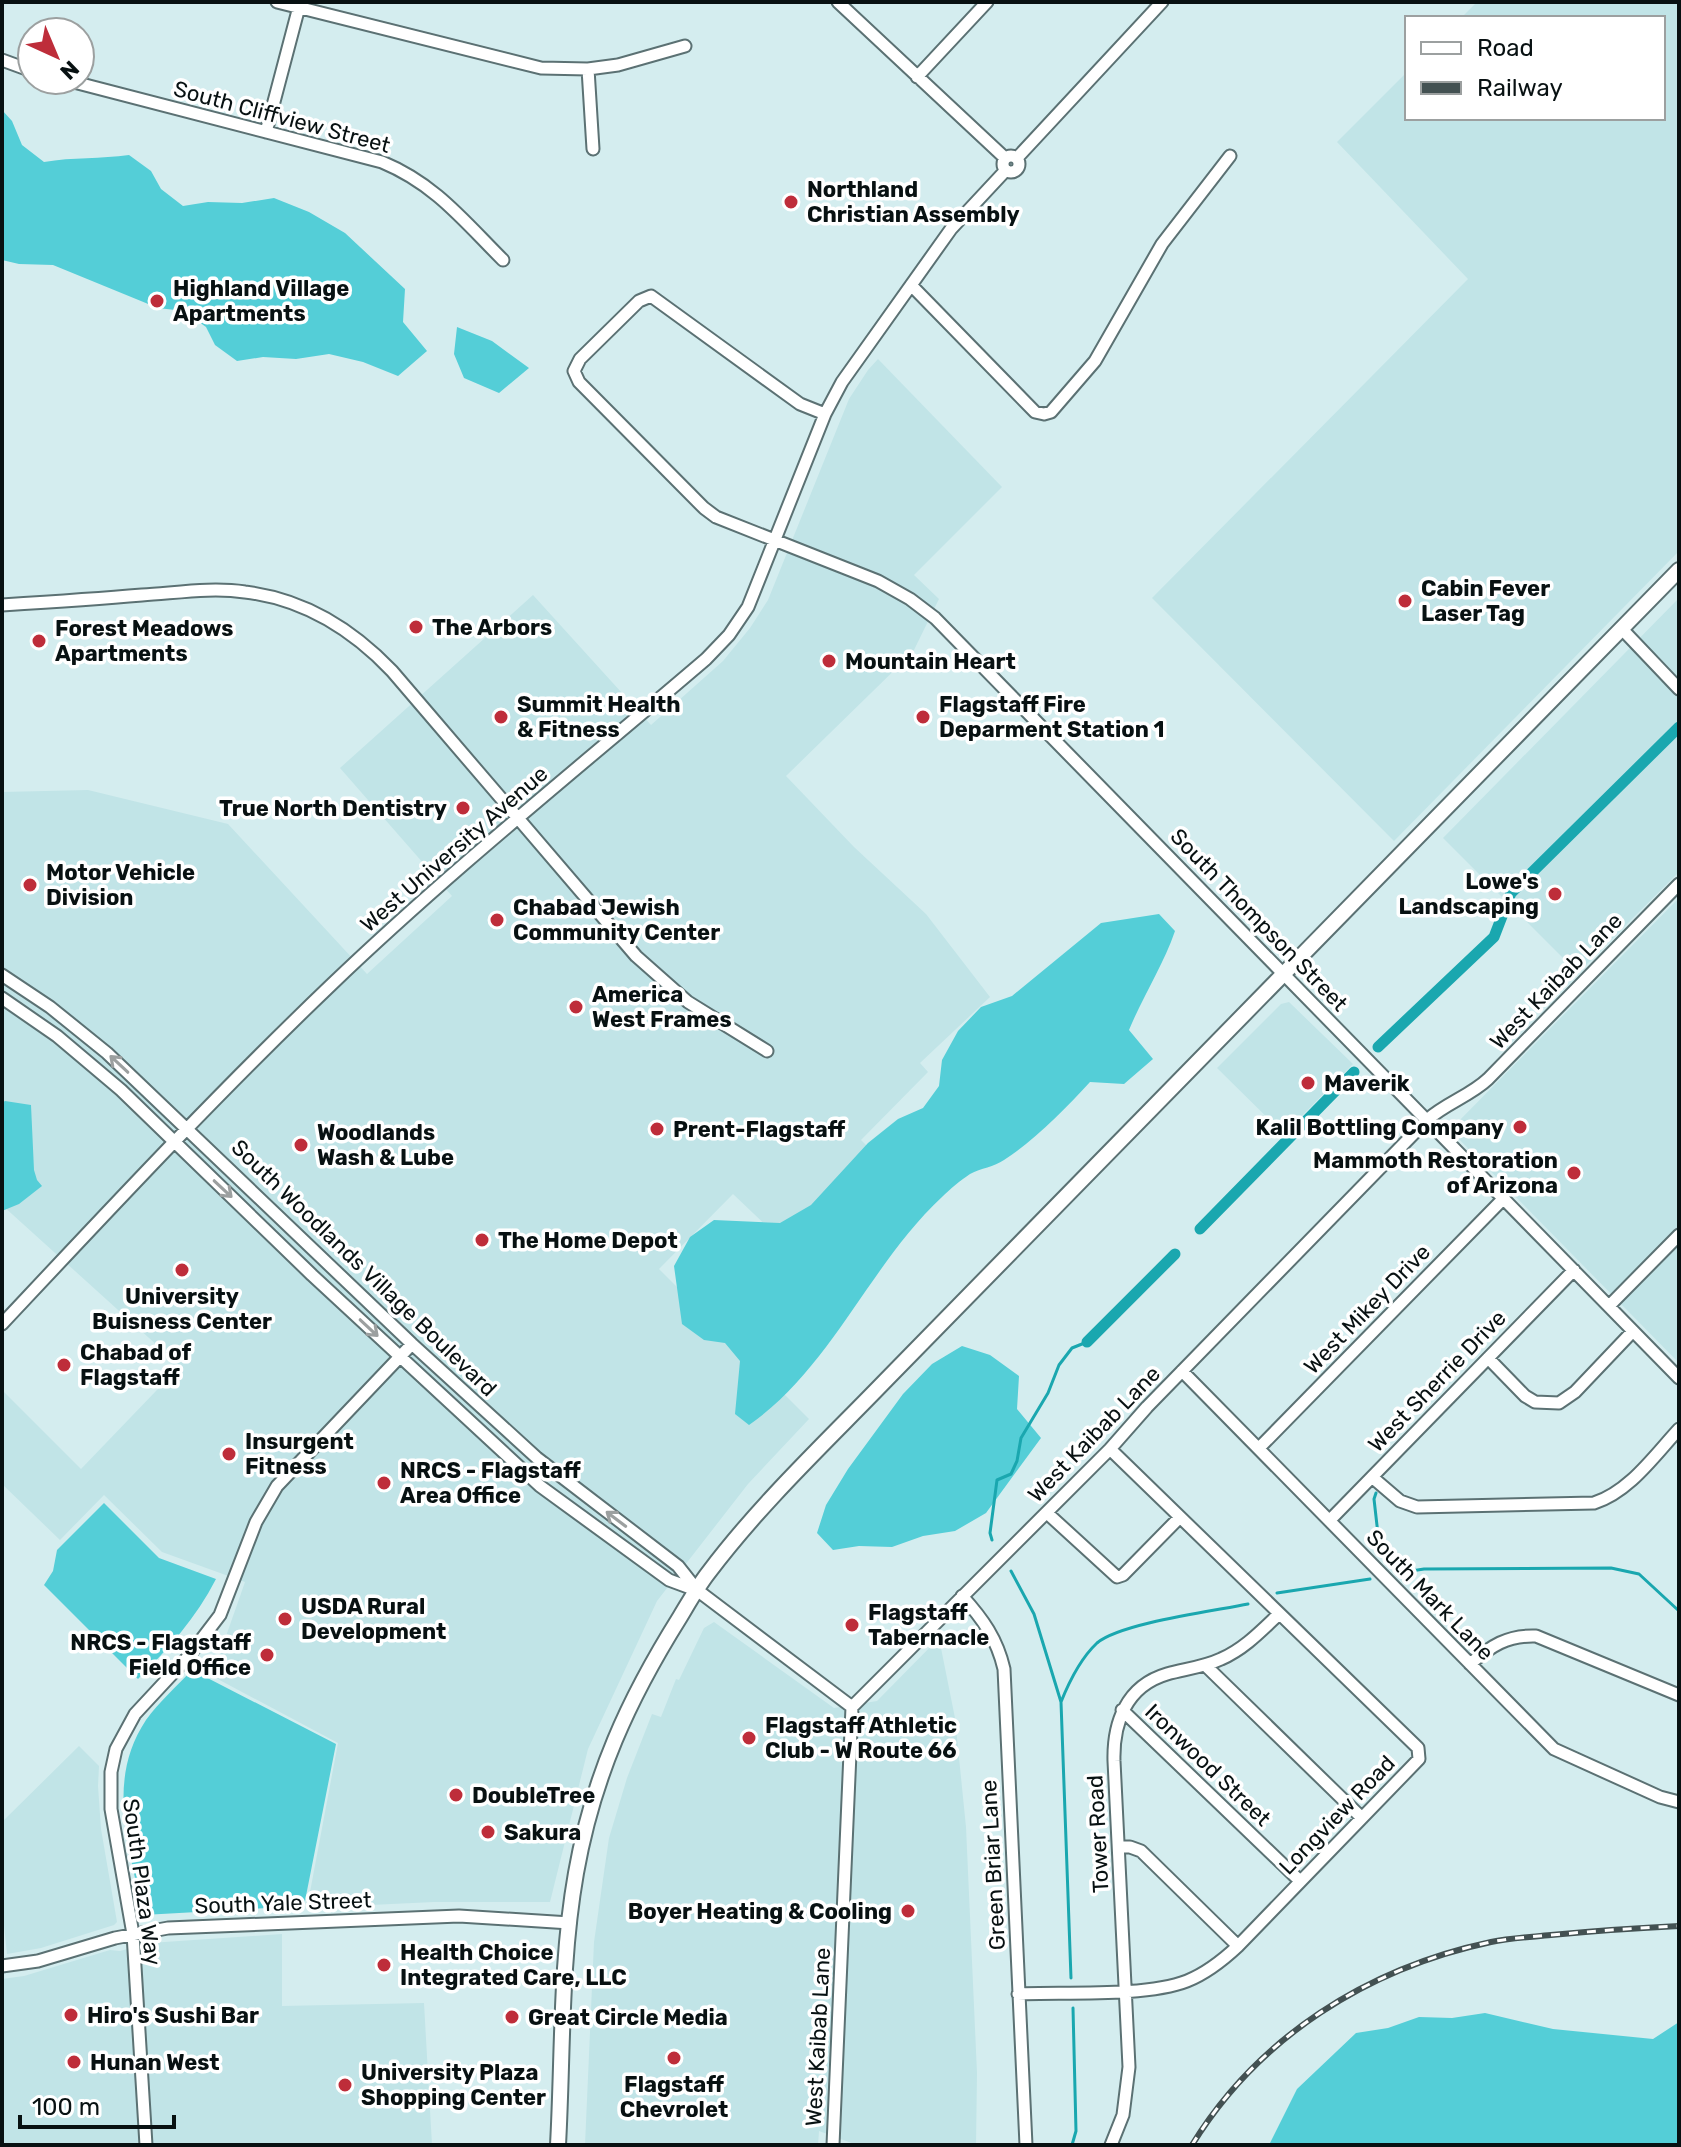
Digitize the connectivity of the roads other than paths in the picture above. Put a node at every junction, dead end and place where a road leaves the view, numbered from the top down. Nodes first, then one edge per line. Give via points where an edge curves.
1 (277, 2) edge
2 (838, 2) edge
3 (987, 2) edge
4 (1162, 2) edge
5 (300, 5) edge
6 (685, 46) dead end
7 (588, 69) junction
8 (917, 77) junction
9 (96, 88) edge
10 (266, 132) junction
11 (593, 149) dead end
12 (1230, 156) dead end
13 (1009, 162) junction
14 (503, 260) dead end
15 (911, 285) junction
16 (825, 414) junction
17 (775, 540) junction
18 (1679, 570) edge
19 (2, 605) edge
20 (1621, 628) junction
21 (1679, 689) edge
22 (519, 819) junction
23 (1679, 884) edge
24 (2, 975) edge
25 (1284, 975) junction
26 (2, 998) edge
27 (767, 1051) dead end
28 (1427, 1120) junction
29 (188, 1128) junction
30 (175, 1142) junction
31 (1504, 1198) junction
32 (1679, 1235) edge
33 (1574, 1270) junction
34 (1609, 1306) junction
35 (2, 1324) edge
36 (1633, 1331) junction
37 (412, 1344) junction
38 (399, 1356) junction
39 (1488, 1358) junction
40 (1182, 1371) junction
41 (1679, 1378) edge
42 (1679, 1429) edge
43 (1259, 1448) junction
44 (1110, 1449) junction
45 (1372, 1477) junction
46 (1047, 1513) junction
47 (1180, 1517) junction
48 (1330, 1520) junction
49 (697, 1590) junction
50 (962, 1596) junction
51 (1279, 1614) junction
52 (1470, 1664) junction
53 (1205, 1665) junction
54 (1679, 1695) edge
55 (852, 1707) junction
56 (1122, 1710) junction
57 (1679, 1802) edge
58 (1362, 1818) junction
59 (1119, 1847) junction
60 (1300, 1881) junction
61 (570, 1923) junction
62 (133, 1934) junction
63 (1238, 1946) junction
64 (2, 1966) edge
65 (1126, 1990) junction
66 (1018, 1994) junction
67 (146, 2145) edge
68 (558, 2145) edge
69 (833, 2145) edge
70 (1026, 2145) edge
71 (1111, 2145) edge

1 - 5 street
2 - 8 street
3 - 8 street
4 - 13 street, West University Avenue
5 - 7 street via 517,63
5 - 10 street
6 - 7 street
7 - 11 street
8 - 13 street
9 - 10 street, South Cliffview Street
10 - 14 street, South Cliffview Street via 382,162 416,178
12 - 15 street via 1162,244 1095,361 1051,412 1035,412
13 - 15 street, West University Avenue
15 - 16 street, West University Avenue via 850,369
16 - 17 street, West University Avenue
16 - 17 street, South Thompson Street via 800,404 651,296 639,301 576,365 579,382 704,508 729,524
17 - 22 street, West University Avenue via 748,607 718,647
17 - 25 street, South Thompson Street via 878,581 935,618
18 - 20 main road
19 - 22 street via 230,591 307,609 340,625 375,653
20 - 21 street
20 - 25 main road
22 - 27 street via 653,973 707,1016
22 - 29 street, West University Avenue via 332,984
23 - 28 street, West Kaibab Lane via 1488,1079
29 -> 24 street, South Woodlands Village Boulevard via 79,1030
25 - 28 street, South Thompson Street
25 - 49 main road via 818,1450
26 - 30 street, South Woodlands Village Boulevard via 81,1056
28 - 31 street, South Thompson Street
28 - 40 street, West Kaibab Lane
29 - 30 street, West University Avenue
29 - 37 street, South Woodlands Village Boulevard
30 - 35 street, West University Avenue
30 -> 38 street, South Woodlands Village Boulevard
31 - 33 street, South Thompson Street
31 - 43 street, West Mikey Drive
32 - 34 street
33 - 34 street, South Thompson Street
33 - 39 street, West Sherrie Drive
34 - 36 street, South Thompson Street
36 - 39 street via 1559,1403 1525,1396
36 - 41 street, South Thompson Street
37 - 38 street, South Plaza Way
49 -> 37 street, South Woodlands Village Boulevard via 678,1566 537,1458
38 - 49 street, South Woodlands Village Boulevard via 540,1486 669,1580
38 - 62 street, South Plaza Way via 277,1486 256,1522 220,1615 120,1738 111,1772 111,1809
39 - 45 street, West Sherrie Drive
40 - 43 street, South Mark Lane
40 - 44 street, West Kaibab Lane
42 - 45 street via 1622,1489 1594,1503 1417,1507 1400,1501
43 - 48 street, South Mark Lane
44 - 46 street, West Kaibab Lane
44 - 47 street, Longview Road
45 - 48 street, West Sherrie Drive
46 - 47 street via 1117,1577
46 - 50 street, West Kaibab Lane
47 - 51 street, Longview Road
48 - 52 street, South Mark Lane
49 - 55 street, South Woodlands Village Boulevard
49 - 61 main road via 608,1752 586,1824
50 - 55 street, West Kaibab Lane
50 - 66 street, Green Briar Lane via 988,1626 1004,1669
51 - 53 street via 1239,1649
51 - 58 street, Longview Road via 1418,1748 1419,1759
52 - 54 street via 1498,1642 1536,1636
52 - 57 street, South Mark Lane via 1554,1749
53 - 56 street via 1152,1680
53 - 58 street
55 - 69 street, West Kaibab Lane
56 - 59 street, Tower Road via 1114,1746
56 - 60 street, Ironwood Street
58 - 60 street, Longview Road
59 - 63 street via 1141,1851
59 - 65 street, Tower Road
60 - 63 street, Longview Road
61 - 62 street, South Yale Street via 459,1916 168,1928
61 - 68 main road
62 - 64 street, South Yale Street
62 - 67 street, South Plaza Way
63 - 65 street, Longview Road via 1185,1982
65 - 66 street, Longview Road
65 - 71 street, Tower Road via 1128,2080 1123,2115
66 - 70 street, Green Briar Lane

